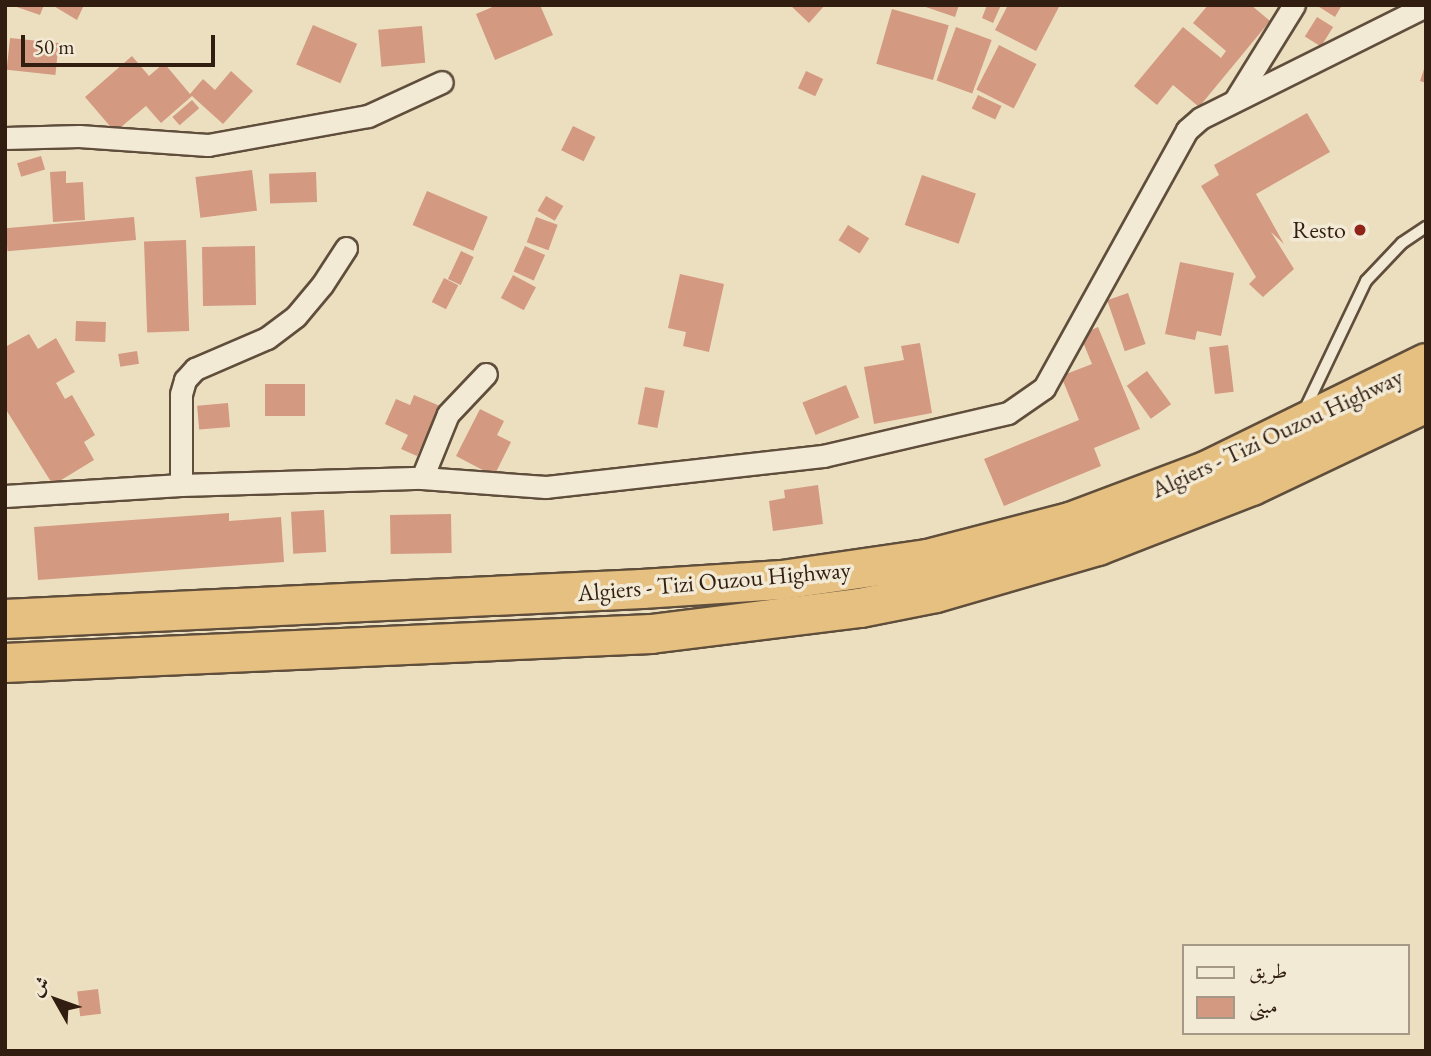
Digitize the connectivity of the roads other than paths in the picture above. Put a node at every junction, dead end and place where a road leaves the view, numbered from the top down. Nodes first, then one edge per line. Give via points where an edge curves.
1 (1294, 5) edge
2 (1426, 6) edge
3 (442, 82) dead end
4 (1234, 101) junction
5 (5, 138) edge
6 (1426, 227) edge
7 (346, 248) dead end
8 (1426, 363) edge
9 (486, 374) dead end
10 (1426, 403) edge
11 (1298, 427) junction
12 (422, 478) junction
13 (181, 485) junction
14 (5, 496) edge
15 (5, 619) edge
16 (5, 663) edge

1 - 4 street
2 - 4 street
3 - 5 street via 368,116 208,145 79,136
4 - 12 street via 1187,130 1044,388 1008,413 823,456 664,475 546,487
6 - 11 lane via 1402,243 1366,281 1340,327
7 - 13 street via 296,316 267,338 195,369 185,380
8 - 11 highway, Algiers - Tizi Ouzou Highway
9 - 12 street via 448,414
10 - 16 highway, Algiers - Tizi Ouzou Highway via 1252,486 1098,546 936,593 860,608 651,634
11 - 15 highway, Algiers - Tizi Ouzou Highway via 1206,471 1070,522 928,559 782,580
12 - 13 street
13 - 14 street

